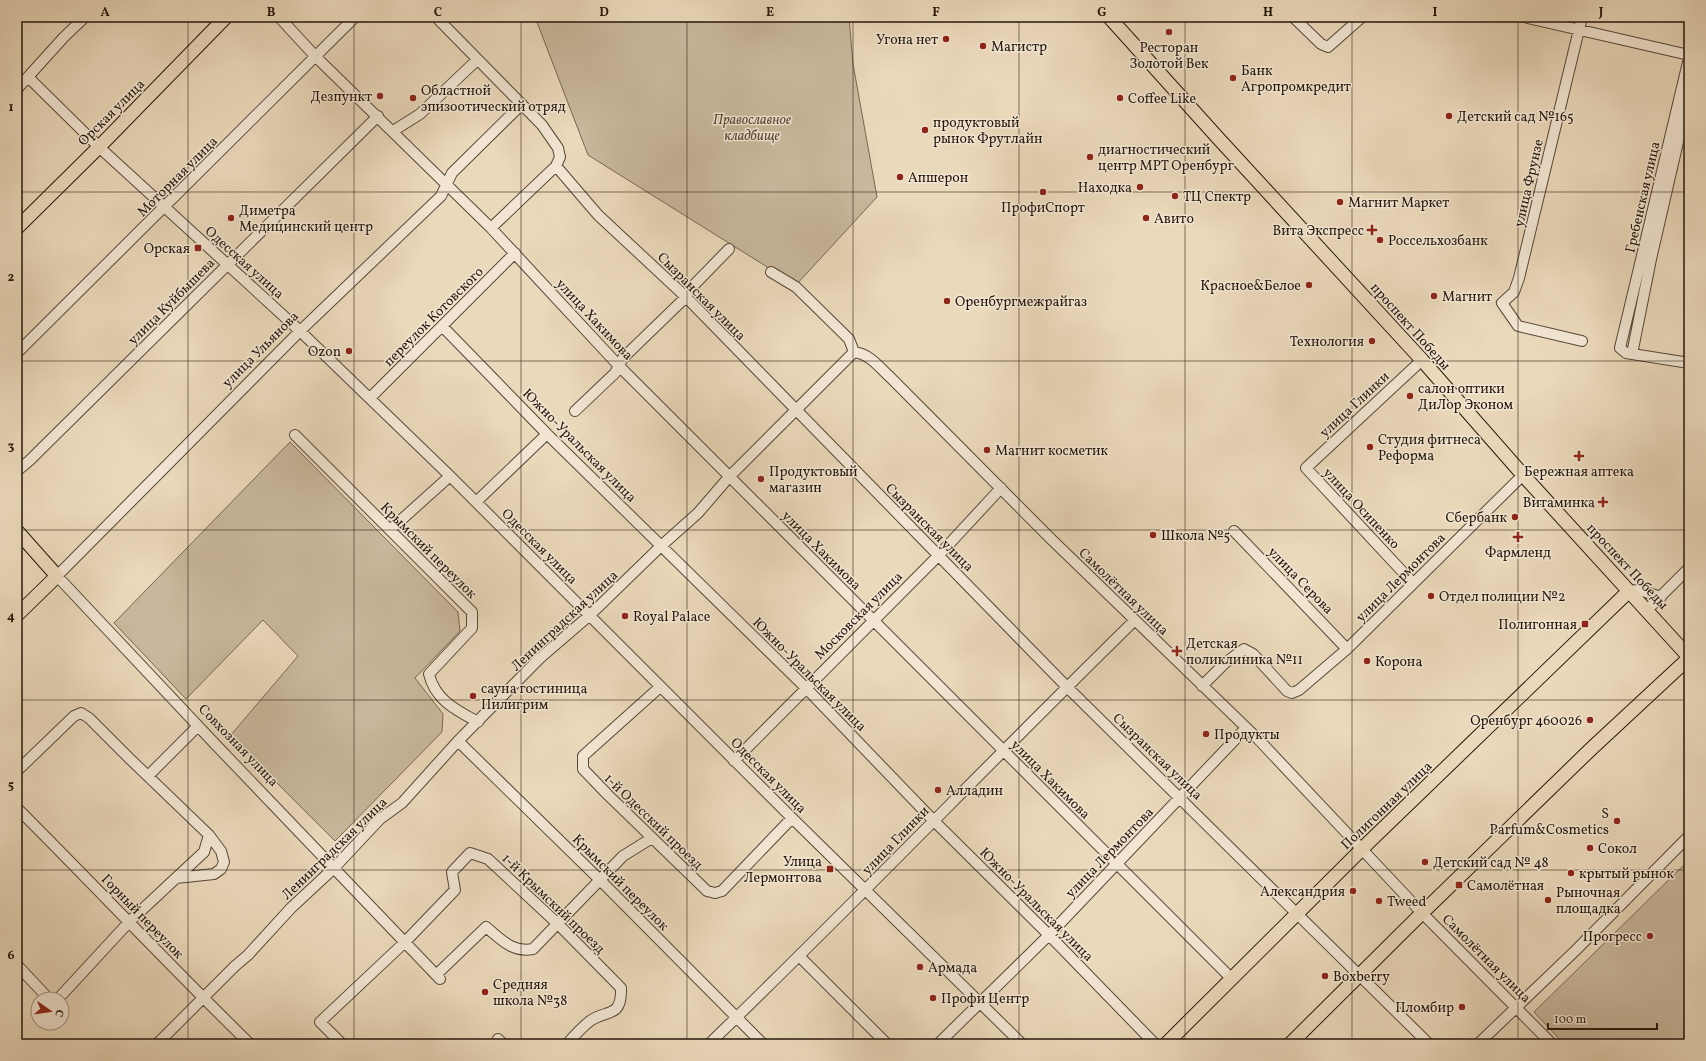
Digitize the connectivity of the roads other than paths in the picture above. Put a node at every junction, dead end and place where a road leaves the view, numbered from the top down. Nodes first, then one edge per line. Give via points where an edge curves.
1 (85, 17) edge
2 (226, 17) edge
3 (279, 17) edge
4 (355, 17) edge
5 (436, 17) edge
6 (1293, 17) edge
7 (1362, 17) edge
8 (1524, 17) edge
9 (1582, 17) edge
10 (1115, 19) edge
11 (1578, 30) junction
12 (1689, 55) edge
13 (316, 57) junction
14 (1689, 58) edge
15 (477, 60) junction
16 (28, 77) junction
17 (17, 89) edge
18 (1688, 103) dead end
19 (522, 104) junction
20 (378, 116) junction
21 (393, 131) junction
22 (99, 147) junction
23 (556, 166) junction
24 (447, 184) junction
25 (164, 208) junction
26 (17, 228) edge
27 (491, 228) junction
28 (729, 249) dead end
29 (515, 253) junction
30 (227, 266) junction
31 (771, 272) dead end
32 (686, 297) junction
33 (442, 326) junction
34 (300, 331) junction
35 (1582, 341) dead end
36 (854, 352) junction
37 (17, 353) edge
38 (1632, 354) junction
39 (1422, 360) junction
40 (1689, 363) edge
41 (619, 366) junction
42 (370, 398) junction
43 (795, 410) junction
44 (575, 411) dead end
45 (546, 434) junction
46 (294, 435) dead end
47 (1306, 468) joint
48 (17, 471) edge
49 (1523, 475) junction
50 (450, 476) junction
51 (729, 477) junction
52 (1001, 488) junction
53 (476, 502) junction
54 (390, 530) junction
55 (17, 531) edge
56 (1234, 531) dead end
57 (661, 546) junction
58 (938, 556) junction
59 (1689, 568) edge
60 (57, 576) junction
61 (1413, 583) junction
62 (1629, 591) junction
63 (1661, 597) junction
64 (1647, 610) junction
65 (17, 615) edge
66 (590, 615) junction
67 (872, 620) junction
68 (1134, 621) junction
69 (1347, 649) junction
70 (1689, 658) edge
71 (1202, 686) junction
72 (660, 687) junction
73 (1067, 687) junction
74 (806, 688) junction
75 (478, 722) junction
76 (198, 726) junction
77 (1246, 728) junction
78 (458, 741) junction
79 (1002, 750) junction
80 (734, 761) junction
81 (17, 771) edge
82 (148, 776) junction
83 (1180, 797) junction
84 (17, 808) edge
85 (792, 818) junction
86 (933, 820) junction
87 (209, 835) junction
88 (1689, 836) edge
89 (652, 838) junction
90 (1362, 849) junction
91 (1117, 865) junction
92 (334, 868) junction
93 (176, 878) junction
94 (600, 880) junction
95 (866, 890) junction
96 (1422, 913) junction
97 (1297, 914) junction
98 (130, 921) junction
99 (558, 924) junction
100 (1049, 935) junction
101 (404, 943) junction
102 (799, 956) junction
103 (17, 965) edge
104 (1359, 976) junction
105 (1232, 979) junction
106 (41, 991) edge
107 (65, 991) edge
108 (203, 998) junction
109 (980, 1003) junction
110 (1515, 1007) junction
111 (736, 1018) junction
112 (157, 1044) edge
113 (250, 1044) edge
114 (342, 1044) edge
115 (567, 1044) edge
116 (709, 1044) edge
117 (763, 1044) edge
118 (888, 1044) edge
119 (938, 1044) edge
120 (1022, 1044) edge
121 (1155, 1044) edge
122 (1166, 1044) edge
123 (1291, 1044) edge
124 (1429, 1044) edge
125 (1478, 1044) edge
126 (1552, 1044) edge

1 - 16 street
2 - 22 main road, Орская улица
3 - 13 street, улица Хакимова
4 - 13 street, Моторная улица
5 - 15 street
6 - 7 street via 1321,44 1328,47
8 - 11 street
9 - 11 street, улица Фрунзе
10 - 39 main road, проспект Победы via 1218,138
11 - 12 street
11 - 35 street, улица Фрунзе via 1519,278 1514,292 1502,303 1518,326
13 - 20 street, улица Хакимова
13 - 25 street, Моторная улица
14 - 38 street, Гребенская улица via 1621,342 1622,351
15 - 19 street
15 - 21 street via 420,114
16 - 17 street
16 - 22 street, Одесская улица
18 - 38 street, Гребенская улица via 1651,259
19 - 23 street via 542,125 558,148 560,157
19 - 24 street, улица Ульянова via 452,173
20 - 21 street, улица Хакимова
20 - 30 street, улица Куйбышева
21 - 24 street, улица Хакимова
22 - 25 street, Одесская улица
22 - 26 main road, Орская улица
23 - 27 street
23 - 32 street, Сызранская улица via 598,215
24 - 27 street, улица Хакимова
24 - 34 street, улица Ульянова via 441,196
25 - 30 street, Одесская улица
25 - 37 street, Моторная улица
27 - 29 street, улица Хакимова
28 - 32 street
29 - 33 street, переулок Котовского
29 - 41 street, улица Хакимова
30 - 34 street, Одесская улица
30 - 48 street, улица Куйбышева
31 - 36 street via 796,288 849,339
32 - 41 street via 623,358
32 - 43 street, Сызранская улица
33 - 42 street, переулок Котовского
33 - 45 street, Южно-Уральская улица
34 - 42 street, Одесская улица
34 - 60 street, улица Ульянова
36 - 43 street, Ленинградская улица
36 - 52 street, Самолётная улица via 862,353 869,358
38 - 40 street
39 - 47 street, улица Глинки
39 - 49 main road, проспект Победы
41 - 44 street via 615,373
41 - 51 street, улица Хакимова
42 - 50 street, Одесская улица
43 - 51 street, Ленинградская улица
43 - 58 street, Сызранская улица
45 - 53 street
45 - 57 street, Южно-Уральская улица
46 - 54 street, Крымский переулок
47 - 61 street, улица Осипенко
49 - 61 street, улица Лермонтова
49 - 62 main road, проспект Победы
50 - 53 street, Одесская улица
50 - 54 street
51 - 57 street, Ленинградская улица via 698,513
51 - 67 street, улица Хакимова
52 - 58 street, Московская улица
52 - 68 street, Самолётная улица
53 - 66 street, Одесская улица
54 - 75 street, Крымский переулок via 472,612 472,628 429,674 432,686 439,696
55 - 60 main road, Совхозная улица
56 - 69 street, улица Серова
57 - 66 street, Ленинградская улица
57 - 74 street, Южно-Уральская улица
58 - 67 street, Московская улица
58 - 73 street, Сызранская улица
59 - 63 street
60 - 65 main road, улица Ульянова
60 - 76 street, Совхозная улица
61 - 69 street, улица Лермонтова
62 - 63 street via 1639,590
62 - 64 main road, проспект Победы
62 - 90 main road, Полигонная улица
63 - 64 street
64 - 70 main road, проспект Победы
66 - 72 street, Одесская улица
66 - 75 street, Ленинградская улица via 540,658
67 - 74 street, Московская улица
67 - 79 street, улица Хакимова
68 - 71 street, Самолётная улица
68 - 73 street, улица Глинки
69 - 71 street, улица Лермонтова via 1299,690 1292,693 1282,687 1253,654 1244,649 1225,663
70 - 96 main road
71 - 77 street, Самолётная улица
72 - 80 street, Одесская улица
72 - 89 street, 1-й Одесский проезд via 583,756 582,763 586,774
73 - 79 street, улица Глинки
73 - 83 street, Сызранская улица
74 - 80 street, Московская улица
74 - 86 street, Южно-Уральская улица
75 - 78 street, Ленинградская улица
76 - 82 street
76 - 92 street, Совхозная улица
77 - 83 street, улица Лермонтова
77 - 90 street, Самолётная улица
78 - 92 street, Ленинградская улица via 402,802 380,819
78 - 94 street, Крымский переулок
79 - 86 street, улица Глинки
79 - 91 street, улица Хакимова
80 - 85 street, Одесская улица
81 - 82 street via 74,716 82,713
82 - 87 street
83 - 91 street, улица Лермонтова
83 - 97 street, Сызранская улица
84 - 98 street, Горный переулок
85 - 89 street, 1-й Одесский проезд via 722,891 715,893 707,891
85 - 95 street, Одесская улица
86 - 95 street, улица Глинки
86 - 100 street, Южно-Уральская улица
87 - 93 street via 204,852
87 - 93 street via 221,851 224,862 220,870 214,874
88 - 110 street via 1575,951
89 - 94 street via 623,856
90 - 96 street, Самолётная улица
90 - 97 main road, Полигонная улица
91 - 100 street, улица Лермонтова
91 - 105 street, улица Хакимова
92 - 101 street, Совхозная улица
92 - 108 street, Ленинградская улица
93 - 98 street
94 - 99 street
94 - 111 street, Крымский переулок
95 - 102 street, улица Глинки
95 - 109 street, Одесская улица
96 - 104 main road
96 - 110 street, Самолётная улица
97 - 104 street, Сызранская улица
97 - 105 main road, Полигонная улица
98 - 107 street
98 - 108 street, Горный переулок
99 - 101 street, Совхозная улица via 533,949 518,950 486,927 438,977
99 - 101 street, 1-й Крымский проезд via 488,859 470,853 452,872 455,890
99 - 115 street, 1-й Крымский проезд via 621,988 622,998 618,1007 610,1014 591,1020
100 - 109 street, улица Лермонтова
100 - 121 street, Южно-Уральская улица
101 - 114 street via 320,1022
102 - 111 street, улица Глинки
102 - 118 street
103 - 106 street
104 - 123 main road
104 - 124 street, Сызранская улица
105 - 122 main road, Полигонная улица
108 - 112 street, Ленинградская улица
108 - 113 street, Горный переулок
109 - 119 street, улица Лермонтова
109 - 120 street, Одесская улица
110 - 125 street
110 - 126 street, Самолётная улица
111 - 116 street, улица Глинки
111 - 117 street, Крымский переулок

